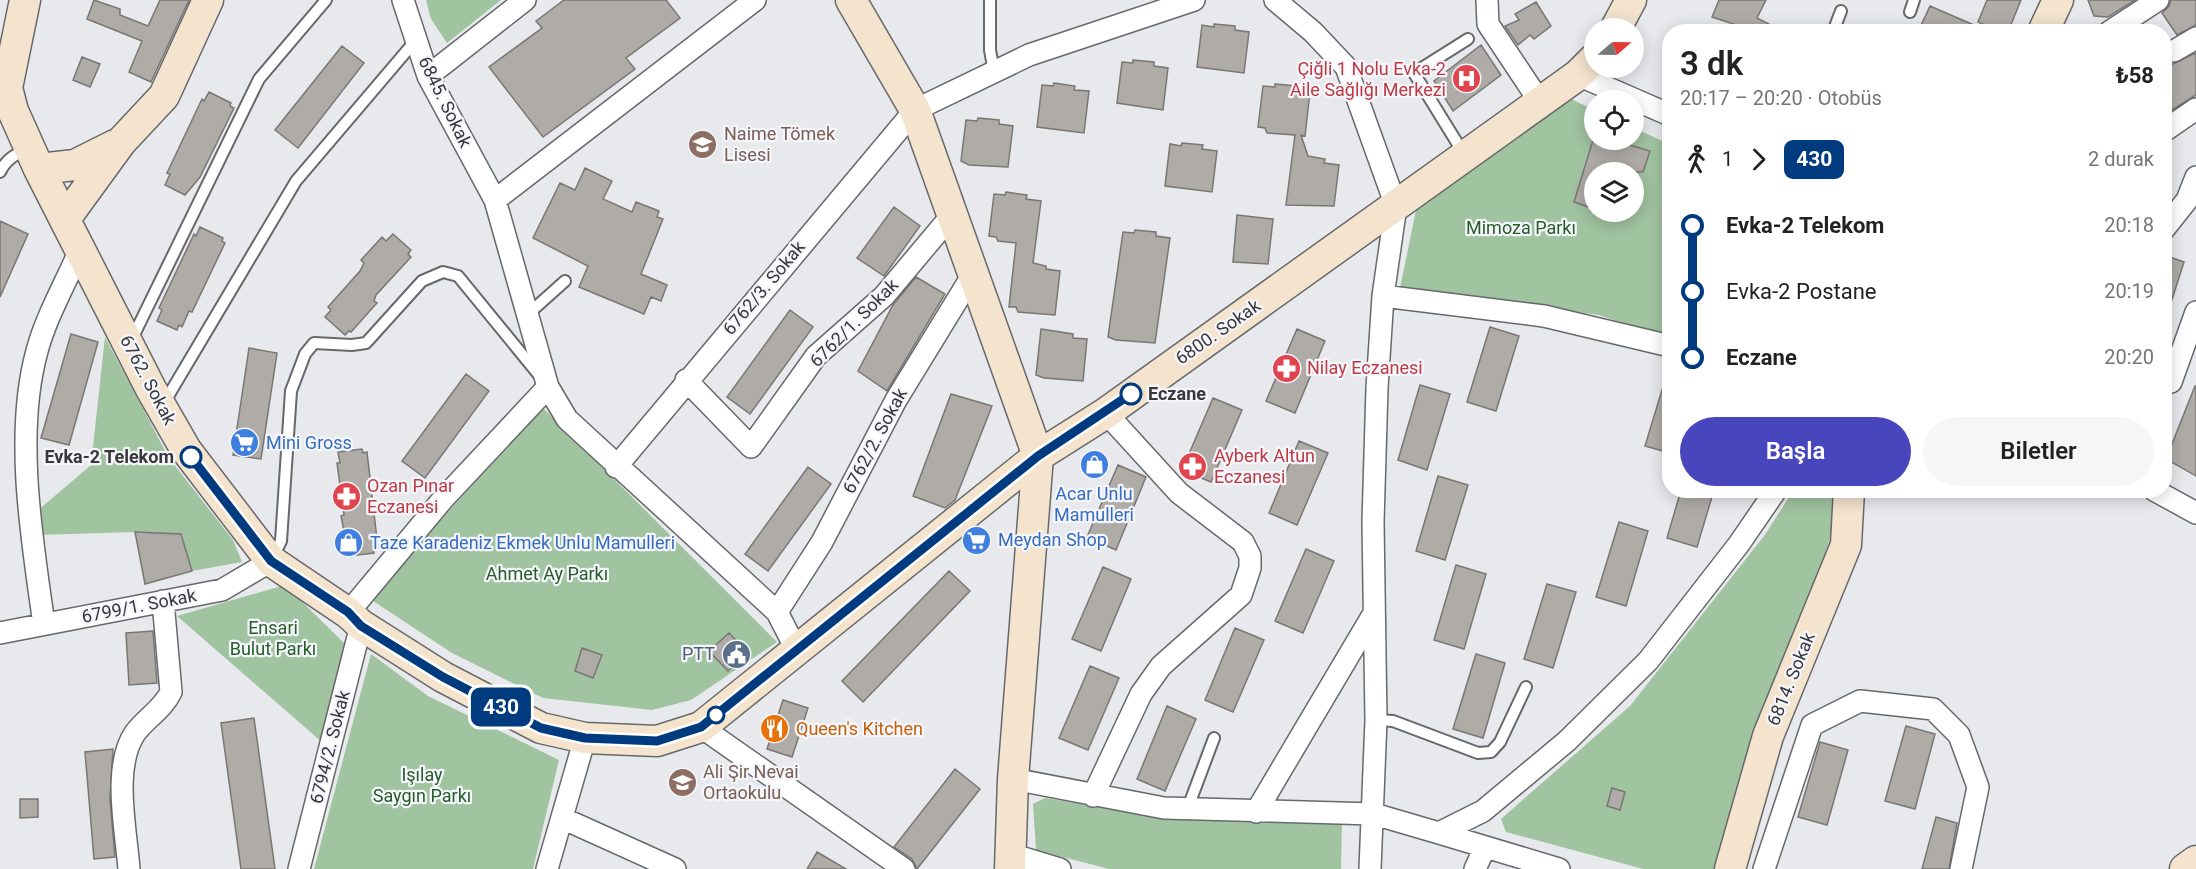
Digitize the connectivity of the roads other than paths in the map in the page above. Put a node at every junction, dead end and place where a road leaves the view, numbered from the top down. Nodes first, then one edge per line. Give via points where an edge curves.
1 (25, 0) edge
2 (208, 0) edge
3 (326, 0) edge
4 (404, 0) edge
5 (525, 0) edge
6 (755, 0) edge
7 (851, 0) edge
8 (990, 0) edge
9 (1194, 0) edge
10 (1275, 0) edge
11 (1487, 0) edge
12 (1632, 0) edge
13 (1914, 0) edge
14 (2058, 0) edge
15 (2158, 0) edge
16 (1841, 11) dead end
17 (1910, 12) dead end
18 (1622, 18) edge
19 (1836, 24) edge
20 (2047, 24) edge
21 (2121, 24) edge
22 (2196, 38) edge
23 (416, 39) junction
24 (1468, 39) dead end
25 (2174, 51) dead end
26 (1584, 69) edge
27 (994, 72) junction
28 (428, 76) junction
29 (1605, 78) edge
30 (5, 101) edge
31 (1540, 102) junction
32 (2196, 109) edge
33 (915, 110) junction
34 (1662, 110) edge
35 (2172, 126) edge
36 (121, 142) junction
37 (1465, 154) junction
38 (35, 158) junction
39 (0, 172) edge
40 (2196, 177) edge
41 (495, 200) junction
42 (1396, 206) junction
43 (952, 215) junction
44 (65, 219) junction
45 (2172, 219) edge
46 (80, 250) junction
47 (975, 272) junction
48 (565, 280) dead end
49 (1383, 296) junction
50 (2196, 312) edge
51 (526, 316) junction
52 (1662, 344) edge
53 (129, 346) junction
54 (2172, 379) edge
55 (686, 380) junction
56 (548, 387) junction
57 (161, 407) junction
58 (1106, 413) junction
59 (1038, 456) junction
60 (616, 467) junction
61 (1771, 498) edge
62 (1849, 498) edge
63 (2169, 498) edge
64 (2196, 513) edge
65 (271, 561) junction
66 (163, 601) junction
67 (777, 612) junction
68 (1374, 613) junction
69 (355, 619) junction
70 (44, 624) junction
71 (0, 633) edge
72 (797, 651) junction
73 (1526, 687) dead end
74 (1376, 720) junction
75 (701, 727) junction
76 (585, 738) junction
77 (1214, 738) dead end
78 (1013, 779) junction
79 (1093, 796) junction
80 (1187, 810) junction
81 (1256, 813) junction
82 (1374, 814) junction
83 (562, 818) junction
84 (1439, 833) junction
85 (1485, 847) junction
86 (2196, 861) edge
87 (1010, 862) edge
88 (129, 869) edge
89 (299, 869) edge
90 (547, 869) edge
91 (675, 869) edge
92 (904, 869) edge
93 (1060, 869) edge
94 (1370, 869) edge
95 (1475, 869) edge
96 (1559, 869) edge
97 (1730, 869) edge
98 (1764, 869) edge
99 (1961, 869) edge
100 (2185, 869) edge

1 - 30 street, 6762. Sokak
2 - 36 street via 164,96
3 - 53 lane via 259,79
4 - 23 street, 6845. Sokak
5 - 28 street
6 - 41 street
7 - 33 street
8 - 27 lane
9 - 27 street via 1029,55
10 - 42 street via 1346,67
11 - 31 street via 1488,24
12 - 18 street
13 - 17 lane
14 - 20 street
15 - 21 street
16 - 19 lane
22 - 25 street
23 - 28 street, 6845. Sokak
23 - 57 lane via 296,182
24 - 37 lane via 1414,74
26 - 31 street, 6800. Sokak
27 - 33 street
28 - 41 street, 6845. Sokak
29 - 34 street
30 - 38 street, 6762. Sokak
31 - 37 street, 6800. Sokak
32 - 35 street
33 - 43 street
33 - 55 street, 6762/3. Sokak
36 - 38 street via 75,165
36 - 44 street
37 - 42 street, 6800. Sokak
38 - 39 lane via 12,156
38 - 44 street, 6762. Sokak
40 - 45 street via 2187,200
41 - 51 street, 6845. Sokak
42 - 49 street
42 - 58 street, 6800. Sokak
43 - 47 street
43 - 55 street, 6762/1. Sokak via 884,296 816,356 751,447
44 - 46 street, 6762. Sokak
46 - 53 street, 6762. Sokak
46 - 70 street via 37,350 29,391 29,482
47 - 59 street
47 - 67 street, 6762/2. Sokak via 896,400 822,542
48 - 51 lane
49 - 52 street via 1544,316
49 - 68 street via 1373,511
50 - 54 street
51 - 56 street, 6845. Sokak
53 - 57 street, 6762. Sokak
55 - 60 street, 6762/3. Sokak
56 - 60 street, 6845. Sokak via 567,419
56 - 65 lane via 458,276 443,272 422,281 366,343 314,343 305,354 291,391 281,541
56 - 69 street via 443,499
57 - 65 street, 6762. Sokak via 186,450
58 - 59 street, 6800. Sokak
58 - 79 street via 1179,493 1243,542 1250,556 1250,568 1241,595 1183,644 1141,694
59 - 72 street, 6762. Sokak
59 - 78 street
60 - 67 street, 6845. Sokak
61 - 84 street via 1648,661 1567,741 1483,811
62 - 97 street, 6814. Sokak via 1846,545 1768,736
63 - 64 street
65 - 66 street, 6799/1. Sokak via 222,590
65 - 69 street, 6762. Sokak
66 - 70 street, 6799/1. Sokak
66 - 88 street via 171,692 166,703 136,731 124,752
67 - 72 street
68 - 74 street
68 - 81 street
69 - 76 street, 6762. Sokak via 443,677 541,728
69 - 89 street, 6794/2. Sokak
70 - 71 street, 6799/1. Sokak
72 - 75 street, 6762. Sokak
73 - 74 lane via 1500,742 1491,752 1478,753 1393,722
74 - 82 street
75 - 76 street, 6762. Sokak via 657,741
75 - 92 street
76 - 83 street
77 - 80 lane
78 - 79 street
78 - 87 street
79 - 80 street
80 - 81 street
81 - 82 street
82 - 84 street
82 - 94 street
83 - 90 street
83 - 91 street
84 - 85 street
85 - 95 street
85 - 96 street
86 - 100 street
87 - 93 street
98 - 99 street via 1812,725 1860,701 1933,709 1959,735 1978,787

